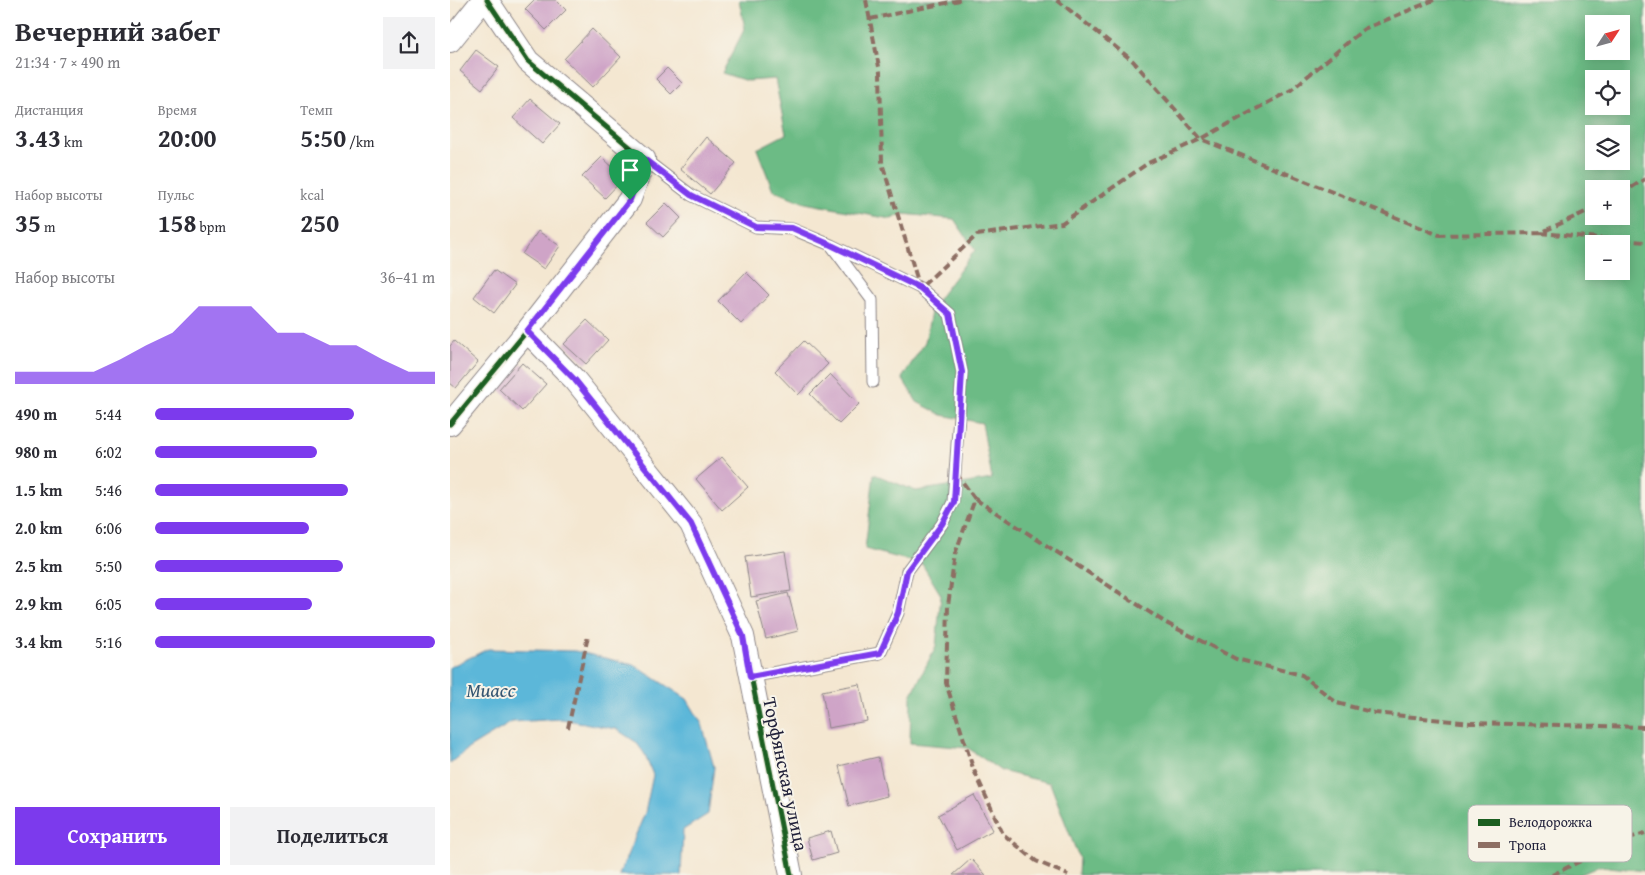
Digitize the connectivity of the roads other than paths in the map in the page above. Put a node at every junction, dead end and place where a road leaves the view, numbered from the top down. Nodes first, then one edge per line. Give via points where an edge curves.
1 (485, 0) edge
2 (450, 41) edge
3 (644, 159) junction
4 (831, 245) junction
5 (527, 331) junction
6 (873, 382) dead end
7 (450, 424) edge
8 (750, 677) junction
9 (791, 875) edge

1 - 2 street
1 - 3 street via 528,61
3 - 4 lane via 691,195 756,227 792,228
3 - 5 street via 630,200
4 - 6 lane via 872,300
4 - 8 lane via 920,288 950,314 962,372 954,502 907,571 898,613 880,653
5 - 7 street
5 - 8 street, Торфянская улица via 575,380 691,524 743,636
8 - 9 street, Торфянская улица

